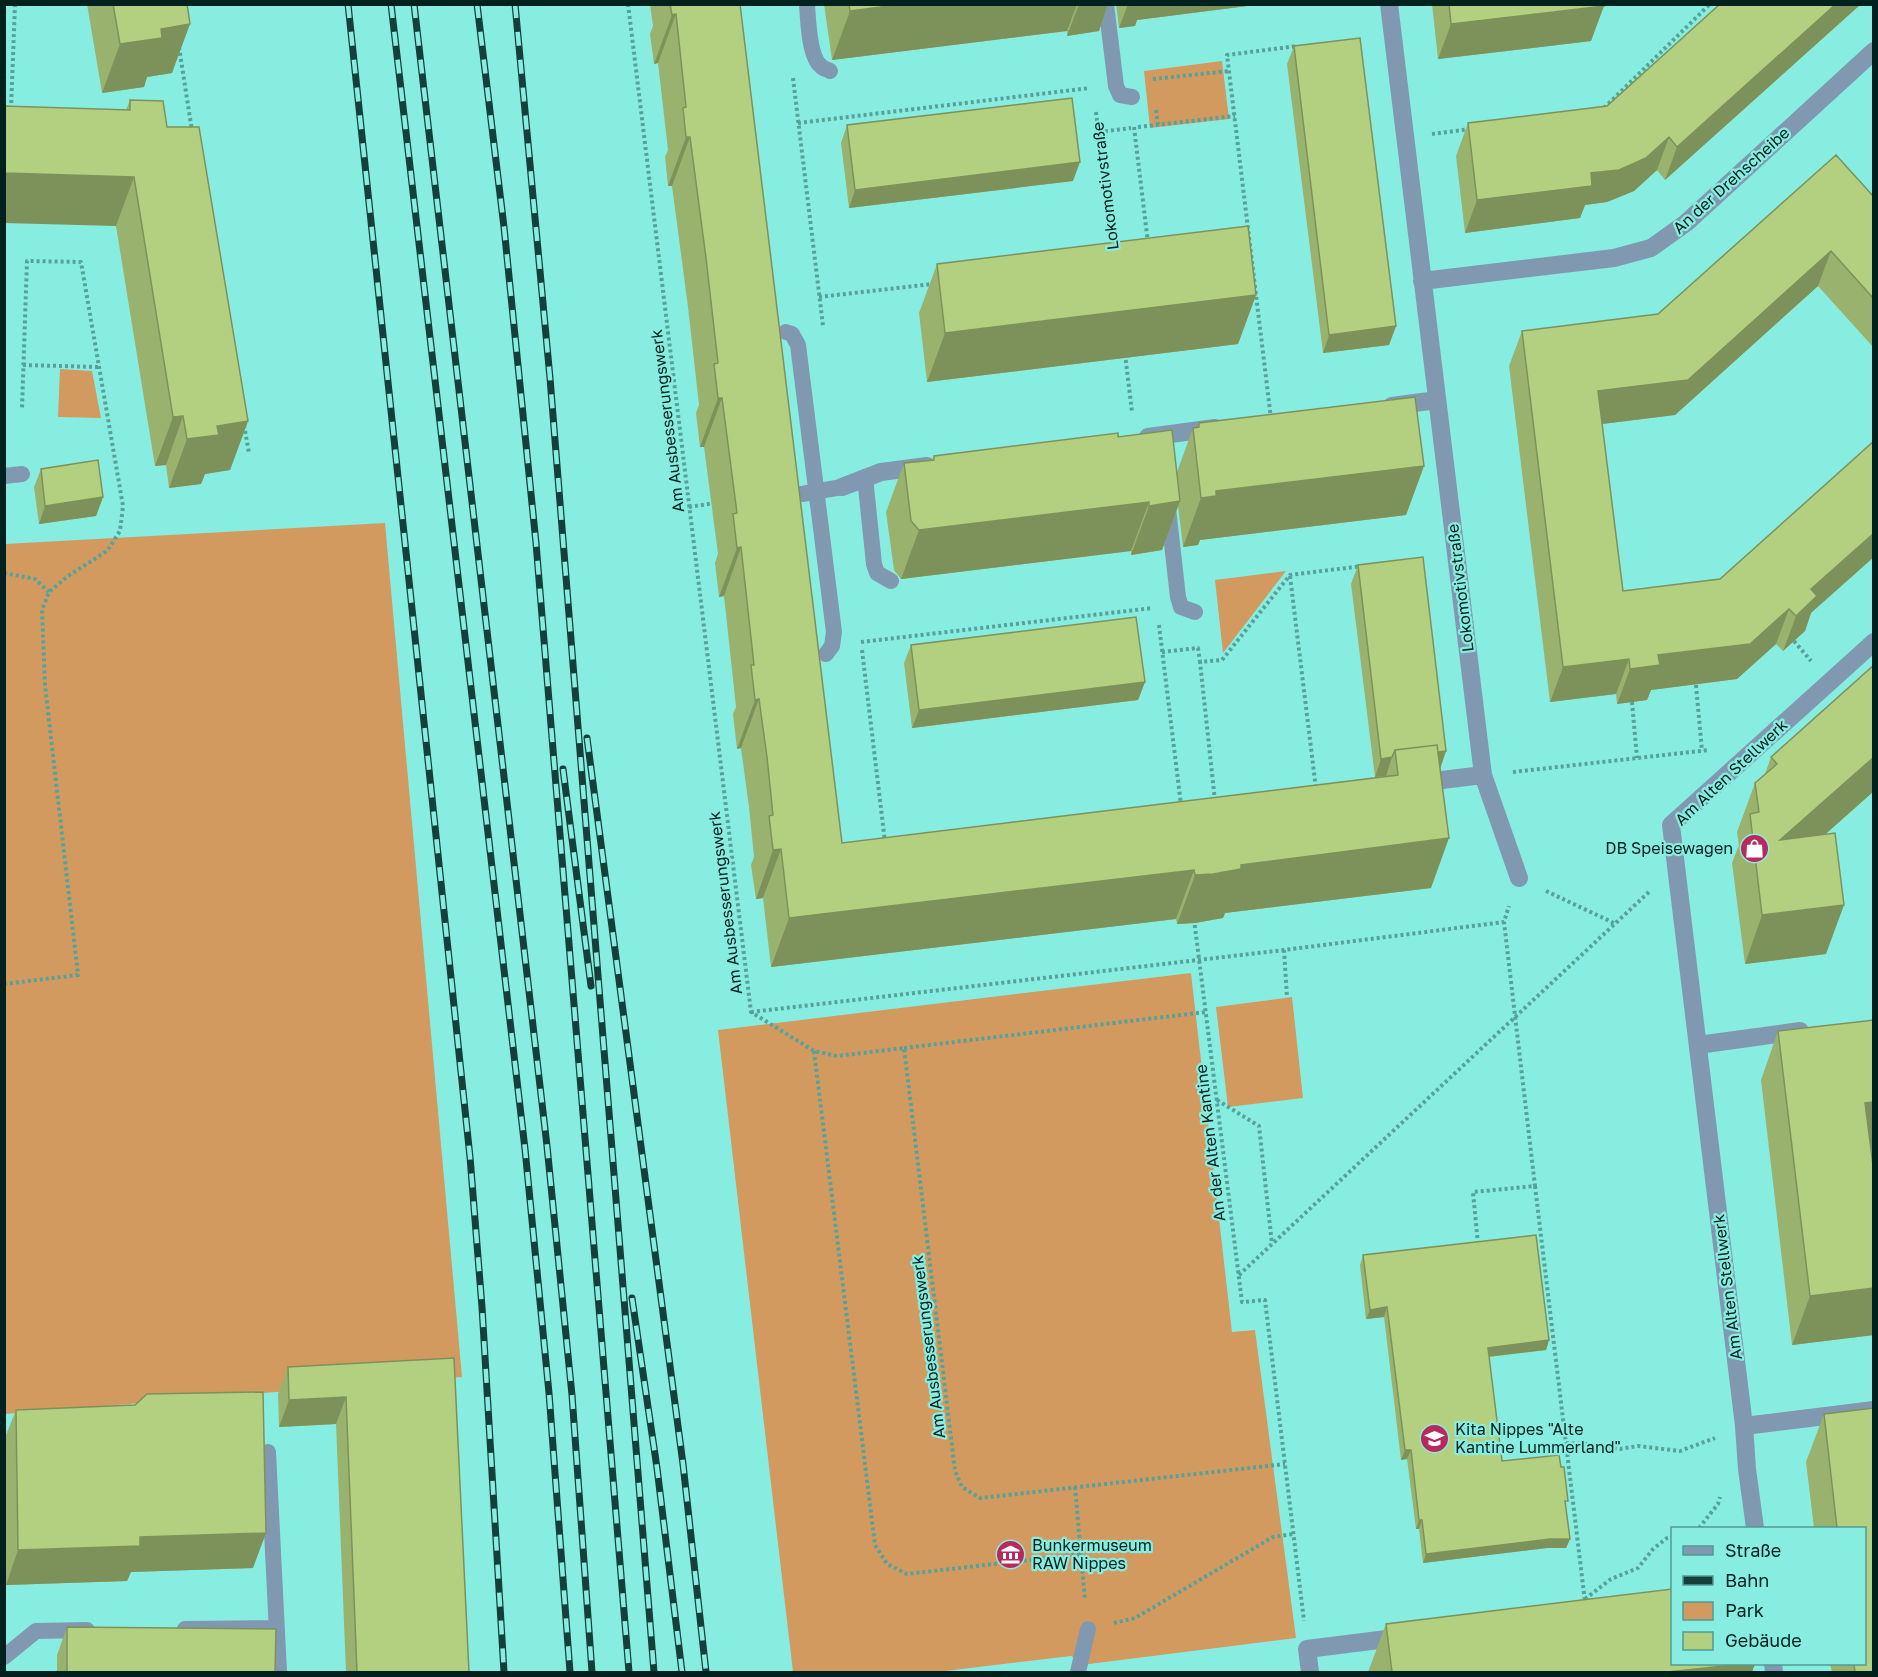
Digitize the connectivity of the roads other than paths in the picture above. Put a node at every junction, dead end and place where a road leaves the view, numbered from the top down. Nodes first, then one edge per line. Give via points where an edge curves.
1 (807, 4) edge
2 (1106, 4) edge
3 (1389, 4) edge
4 (1874, 51) edge
5 (830, 71) dead end
6 (1132, 97) dead end
7 (1422, 281) junction
8 (786, 332) dead end
9 (1437, 400) junction
10 (1378, 407) edge
11 (1272, 421) edge
12 (1136, 439) edge
13 (939, 464) edge
14 (22, 474) dead end
15 (4, 476) edge
16 (865, 477) junction
17 (842, 486) joint
18 (810, 492) junction
19 (1166, 493) edge
20 (891, 581) dead end
21 (1196, 612) dead end
22 (1874, 642) edge
23 (826, 654) dead end
24 (1483, 775) junction
25 (1400, 785) edge
26 (1519, 878) dead end
27 (1814, 1030) edge
28 (1698, 1045) junction
29 (1874, 1410) edge
30 (1744, 1426) junction
31 (268, 1452) dead end
32 (1755, 1527) edge
33 (276, 1628) junction
34 (173, 1629) edge
35 (1088, 1629) road end
36 (104, 1630) edge
37 (1419, 1635) edge
38 (4, 1657) edge
39 (279, 1672) edge
40 (1078, 1672) edge
41 (1310, 1672) edge

1 - 5 lane via 815,57 819,66
2 - 6 lane via 1116,86 1120,95
3 - 7 street, Lokomotivstraße
4 - 7 street, An der Drehscheibe via 1686,223 1651,248 1614,258
7 - 9 street, Lokomotivstraße
8 - 18 lane via 792,334 798,345
9 - 10 street
9 - 24 street, Lokomotivstraße
11 - 12 street via 1161,441
13 - 16 street
14 - 15 lane
16 - 17 street
16 - 20 lane via 874,564 877,573
17 - 18 lane
18 - 23 lane via 834,632
19 - 21 lane via 1178,597 1181,607
22 - 28 street, Am Alten Stellwerk via 1671,825
24 - 25 street
24 - 26 street, Lokomotivstraße
27 - 28 street
28 - 30 street, Am Alten Stellwerk
29 - 30 street
30 - 32 street, Am Alten Stellwerk
31 - 33 lane
33 - 34 lane
33 - 39 lane
35 - 40 lane
36 - 38 lane via 36,1631
37 - 41 street via 1307,1649

